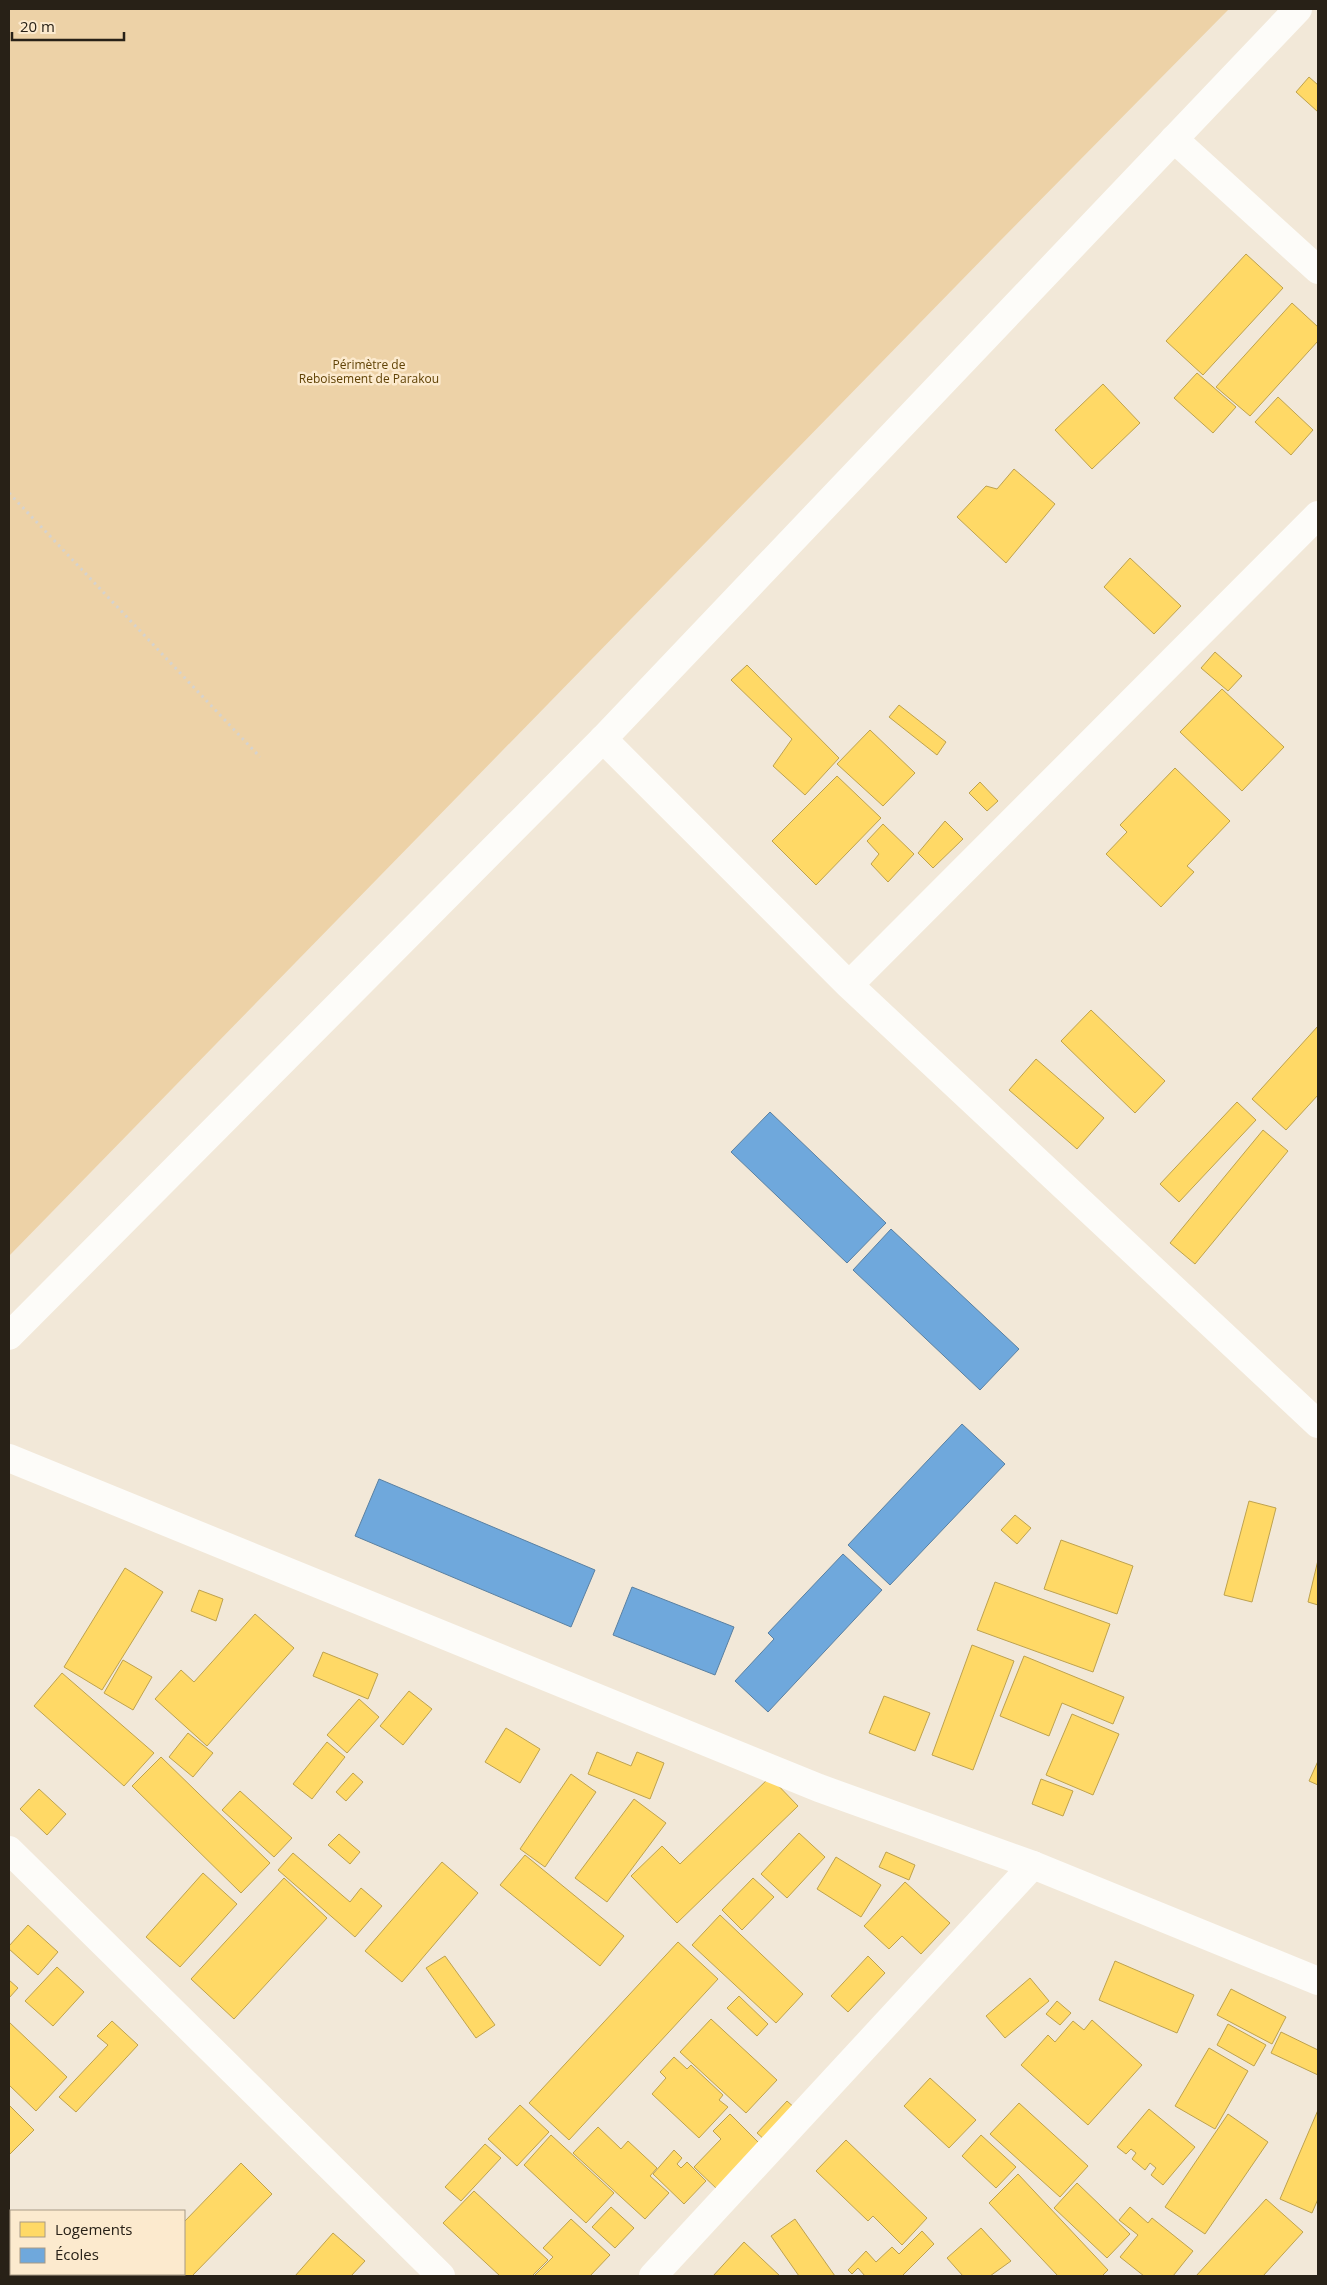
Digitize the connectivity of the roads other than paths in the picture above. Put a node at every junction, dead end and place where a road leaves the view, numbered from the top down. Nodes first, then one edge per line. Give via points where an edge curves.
1 (1298, 9) edge
2 (1174, 139) junction
3 (1318, 270) edge
4 (1318, 514) edge
5 (603, 739) junction
6 (849, 985) junction
7 (9, 1336) edge
8 (1318, 1424) edge
9 (9, 1458) edge
10 (9, 1850) edge
11 (1033, 1866) junction
12 (1318, 1981) edge
13 (441, 2276) edge
14 (653, 2276) edge

1 - 2 street
2 - 3 street
2 - 5 street
4 - 6 street
5 - 6 street
5 - 7 street
6 - 8 street
9 - 11 street via 818,1788
10 - 13 street
11 - 12 street
11 - 14 street

